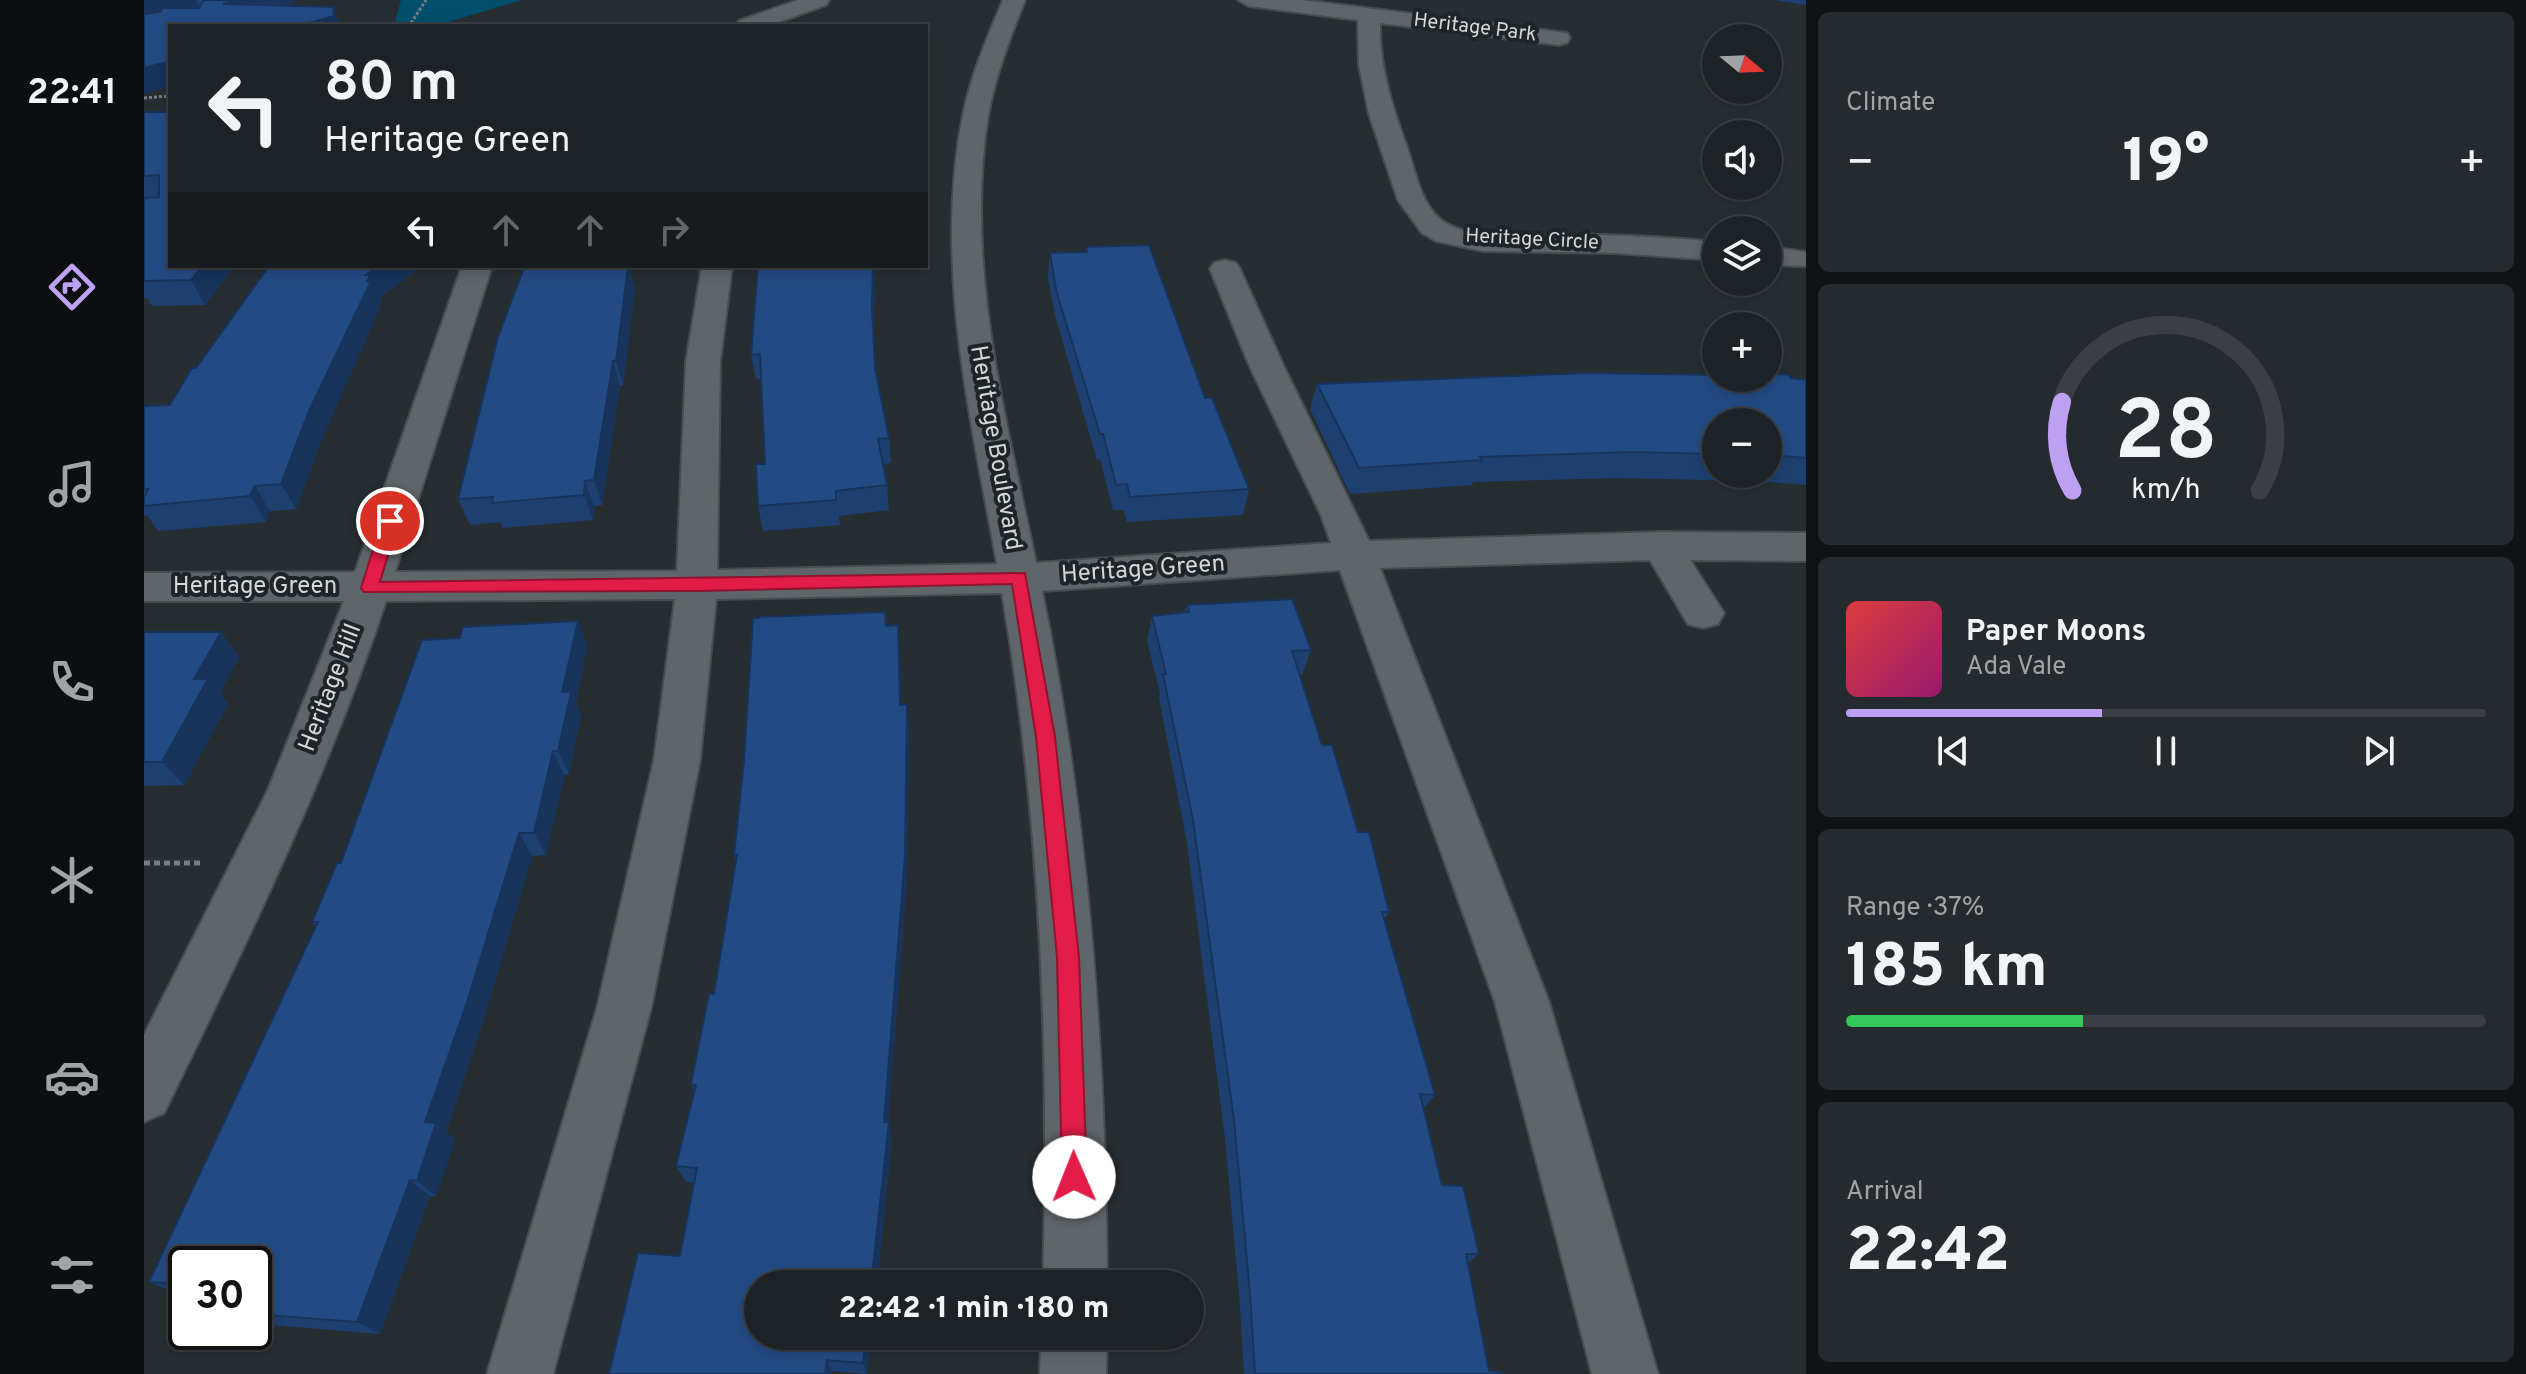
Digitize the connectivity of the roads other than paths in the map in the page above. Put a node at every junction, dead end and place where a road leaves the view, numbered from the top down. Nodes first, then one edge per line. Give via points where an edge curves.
1 (818, 0) edge
2 (1014, 0) edge
3 (1249, 0) edge
4 (1369, 15) junction
5 (752, 24) edge
6 (1559, 38) dead end
7 (1702, 250) edge
8 (1782, 257) edge
9 (1799, 259) dead end
10 (476, 268) edge
11 (717, 268) edge
12 (1225, 269) dead end
13 (1661, 546) junction
14 (1806, 547) edge
15 (1353, 555) junction
16 (1019, 578) junction
17 (697, 585) junction
18 (144, 587) edge
19 (370, 588) junction
20 (1703, 613) dead end
21 (144, 1093) edge
22 (1075, 1270) edge
23 (1074, 1350) edge
24 (520, 1374) edge
25 (1073, 1374) edge
26 (1625, 1374) edge

1 - 5 street
2 - 16 street, Heritage Boulevard via 975,109 966,188 968,291
3 - 4 street, Heritage Park
4 - 6 street, Heritage Park
4 - 7 street, Heritage Circle via 1369,55 1386,127 1414,204 1435,230 1491,242
8 - 9 street
10 - 19 street, Heritage Hill
11 - 17 street via 703,362
12 - 15 street via 1340,515
13 - 14 street, Heritage Green
13 - 15 street, Heritage Green
13 - 20 street
15 - 16 street, Heritage Green
15 - 26 street via 1522,1002
16 - 17 street, Heritage Green
16 - 22 street, Heritage Boulevard via 1046,737 1068,957
17 - 19 street, Heritage Green
17 - 24 street via 677,760 624,1008
18 - 19 street, Heritage Green
19 - 21 street, Heritage Hill via 258,869
23 - 25 street

